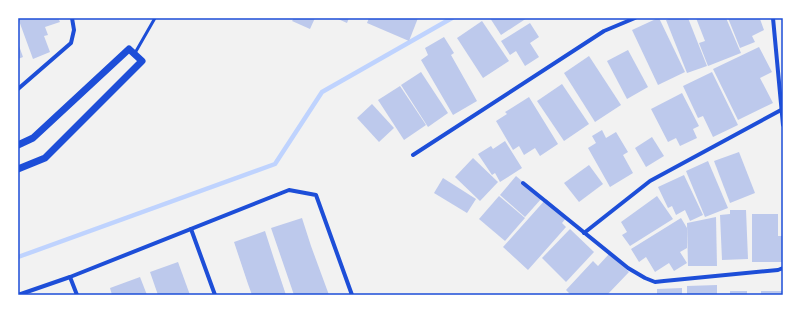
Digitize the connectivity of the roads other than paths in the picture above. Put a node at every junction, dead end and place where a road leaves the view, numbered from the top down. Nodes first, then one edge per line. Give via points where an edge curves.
1 (72, 18) edge
2 (155, 18) edge
3 (634, 18) edge
4 (773, 18) edge
5 (134, 54) junction
6 (18, 89) edge
7 (781, 110) junction
8 (783, 125) edge
9 (18, 145) edge
10 (413, 155) dead end
11 (18, 169) edge
12 (523, 183) dead end
13 (191, 229) junction
14 (584, 233) junction
15 (783, 268) edge
16 (70, 277) junction
17 (18, 295) edge
18 (77, 295) edge
19 (215, 295) edge
20 (352, 295) edge

1 - 6 street via 74,30 71,43
2 - 5 lane
3 - 10 street via 604,31
4 - 7 street
5 - 9 street via 129,49 33,138
5 - 11 street via 142,61 61,142 44,158
7 - 8 street
7 - 14 street via 650,181
12 - 14 street
13 - 16 street
13 - 19 street
13 - 20 street via 289,190 316,195
14 - 15 street via 628,268 655,282
16 - 17 street
16 - 18 street

